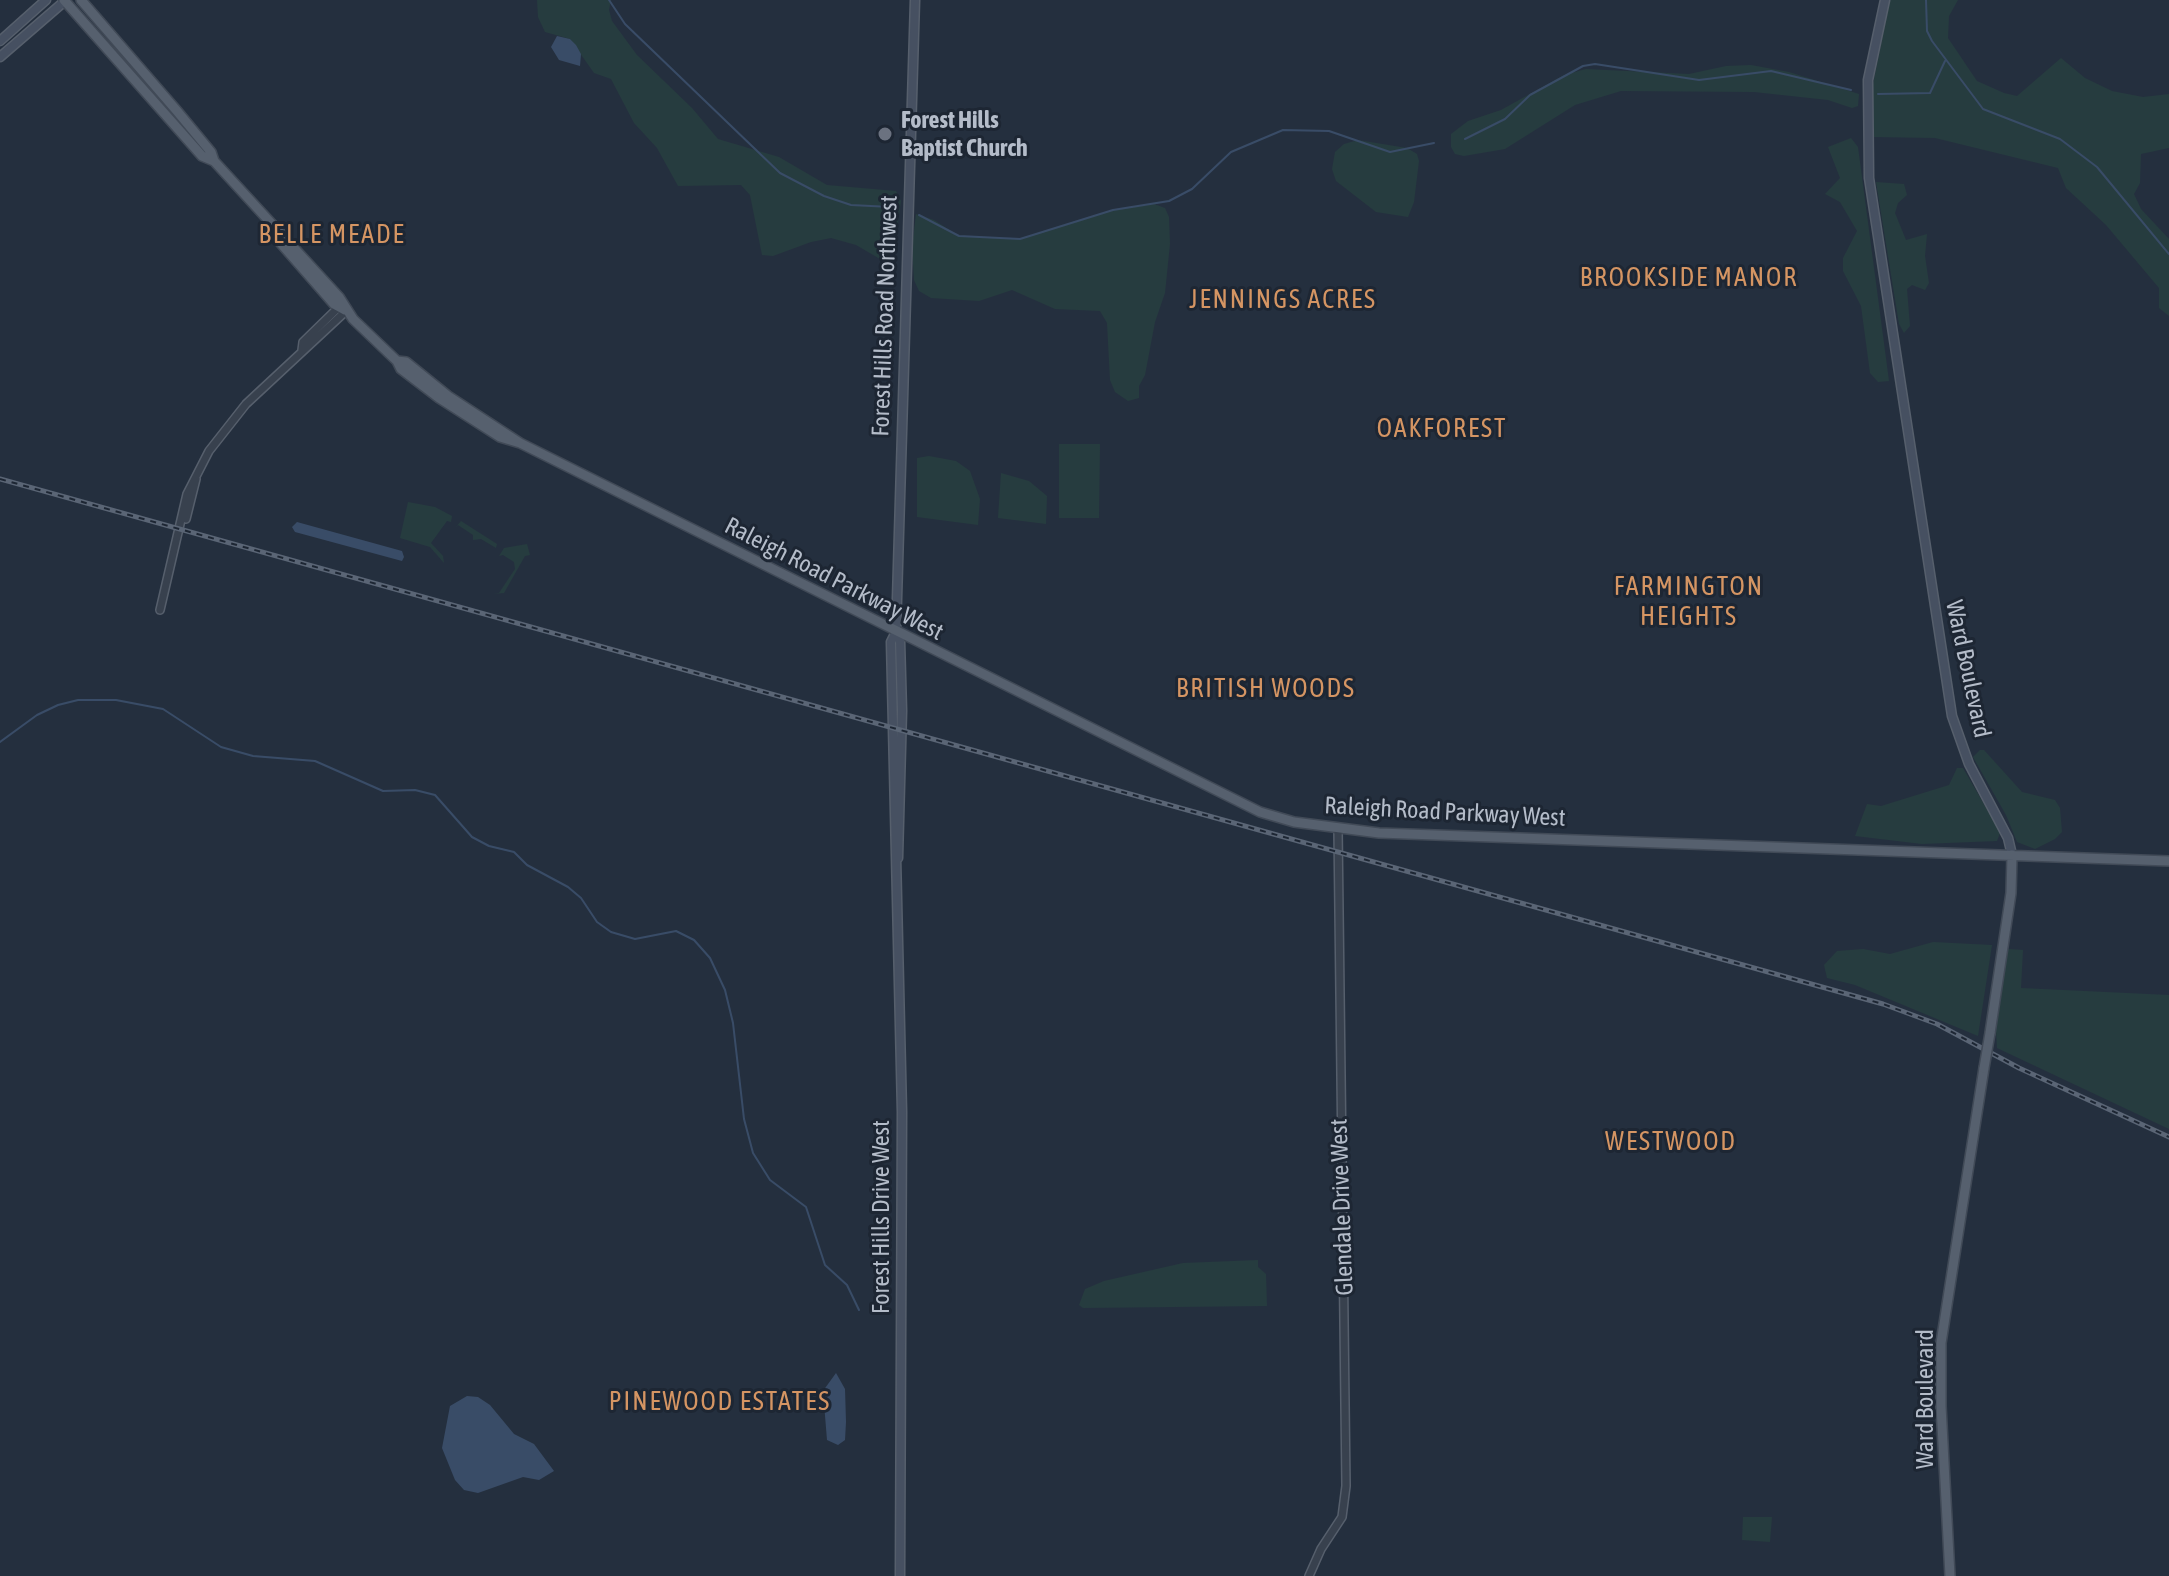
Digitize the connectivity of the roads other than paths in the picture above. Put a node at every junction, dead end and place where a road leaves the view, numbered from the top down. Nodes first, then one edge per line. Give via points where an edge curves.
1 (46, 0) edge
2 (65, 0) edge
3 (81, 0) edge
4 (915, 0) edge
5 (1885, 0) edge
6 (0, 41) edge
7 (0, 57) edge
8 (214, 161) junction
9 (343, 308) junction
10 (397, 361) junction
11 (520, 443) junction
12 (160, 610) dead end
13 (896, 632) junction
14 (1338, 829) junction
15 (2012, 855) junction
16 (2169, 861) edge
17 (900, 1576) edge
18 (1309, 1576) edge
19 (1950, 1576) edge

1 - 6 main road
2 - 7 main road
2 - 8 main road, Raleigh Road Parkway West via 202,156
3 - 8 main road, Raleigh Road Parkway West
4 - 13 main road, Forest Hills Road Northwest
5 - 15 main road, Ward Boulevard via 1868,80 1869,178 1951,708 1963,749
8 - 9 main road, Raleigh Road Parkway West via 278,240
9 - 10 main road, Raleigh Road Parkway West
9 - 12 street via 303,342 302,350 225,428 196,479
10 - 11 main road, Raleigh Road Parkway West via 406,362
10 - 11 main road, Raleigh Road Parkway West via 430,393 490,431
11 - 13 main road, Raleigh Road Parkway West
13 - 14 main road, Raleigh Road Parkway West via 1219,795 1277,817
13 - 17 main road, Forest Hills Drive West via 891,642 891,705 902,1126
14 - 15 main road, Raleigh Road Parkway West
14 - 18 street, Glendale Drive West via 1346,1486 1342,1517
15 - 16 main road, Raleigh Road Parkway West
15 - 19 main road, Ward Boulevard, bridge via 2011,893 1941,1343

